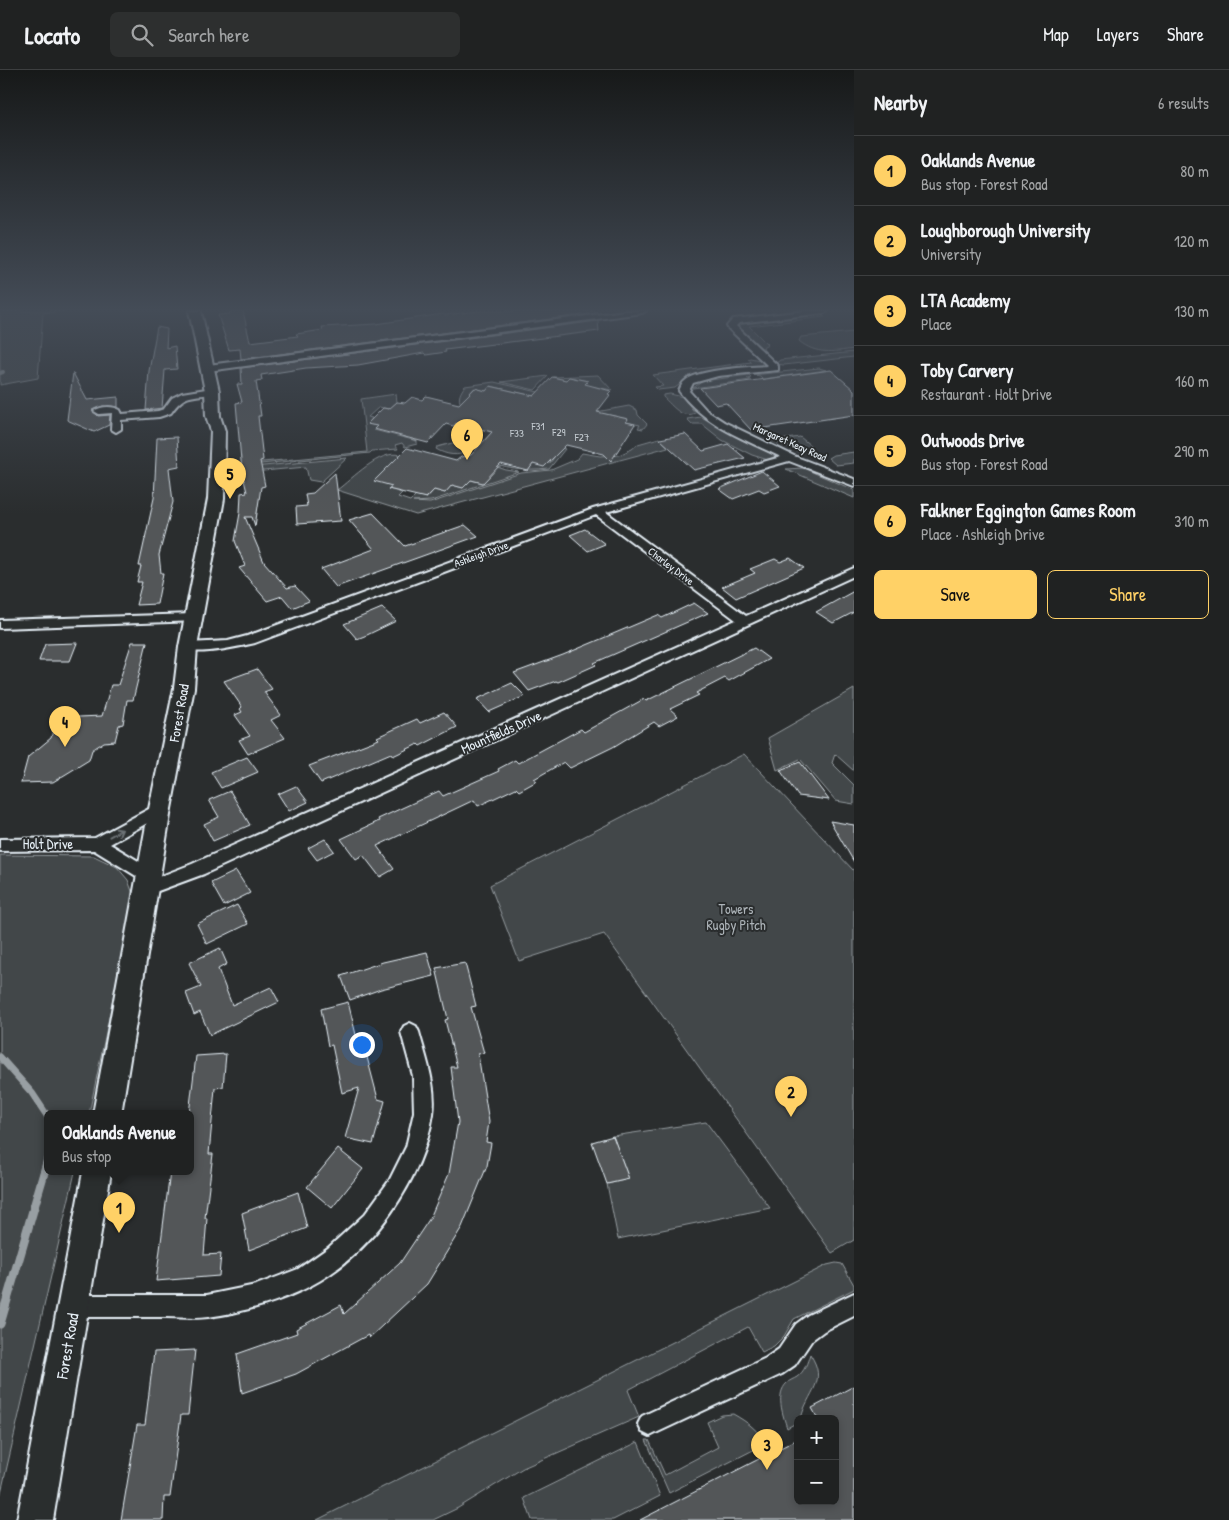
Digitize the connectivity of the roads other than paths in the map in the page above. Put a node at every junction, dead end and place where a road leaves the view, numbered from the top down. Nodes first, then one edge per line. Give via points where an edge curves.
1 (210, 379) edge
2 (696, 379) edge
3 (212, 391) junction
4 (100, 411) dead end
5 (118, 417) junction
6 (116, 428) dead end
7 (790, 458) junction
8 (854, 484) edge
9 (597, 512) junction
10 (854, 572) edge
11 (194, 618) junction
12 (745, 621) junction
13 (0, 624) edge
14 (188, 648) junction
15 (160, 809) junction
16 (0, 844) edge
17 (97, 844) junction
18 (148, 882) junction
19 (410, 1032) dead end
20 (108, 1110) edge
21 (97, 1175) edge
22 (854, 1304) edge
23 (75, 1306) junction
24 (650, 1424) dead end
25 (35, 1520) edge

1 - 3 street, Forest Road
2 - 7 street, Margaret Keay Road via 686,385 684,391 704,414
3 - 5 street via 185,395 175,400 168,411 159,414
3 - 11 street, Forest Road via 213,416 218,430 216,499
4 - 5 street via 116,411
5 - 6 street
7 - 8 street, Margaret Keay Road
7 - 9 street, Ashleigh Drive
9 - 12 street, Charley Drive
9 - 14 street, Ashleigh Drive via 250,640
10 - 12 street, Mountfields Drive
11 - 13 street
11 - 14 street, Forest Road
12 - 18 street, Mountfields Drive via 198,869
14 - 15 street, Forest Road via 184,688
17 -> 15 street, Holt Drive
15 - 18 street, Forest Road
16 - 17 street, Holt Drive
17 - 18 street
18 - 20 street, Forest Road
19 - 23 street via 422,1076 424,1112 415,1148 396,1188 372,1221 336,1256 305,1278 256,1296 206,1306
21 - 23 street, Forest Road
22 - 24 street via 804,1332 787,1357 774,1366
23 - 25 street, Forest Road

